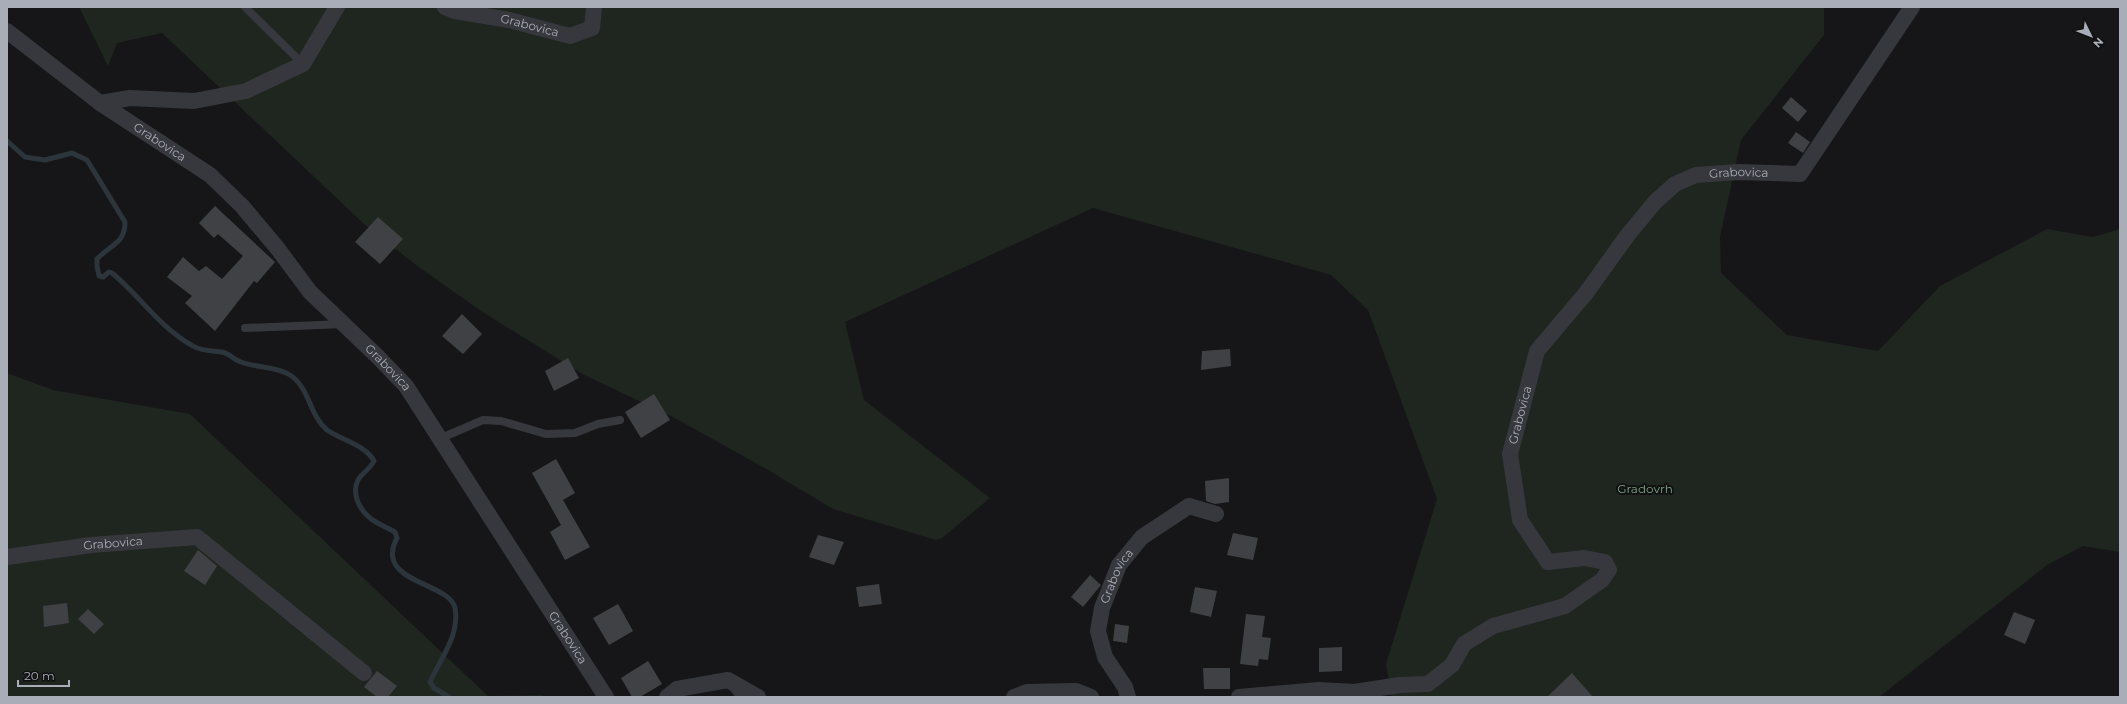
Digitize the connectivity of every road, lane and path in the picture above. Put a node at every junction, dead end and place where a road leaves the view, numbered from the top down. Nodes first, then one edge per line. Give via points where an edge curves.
1 (245, 7) edge
2 (337, 7) edge
3 (445, 7) edge
4 (594, 7) edge
5 (1912, 7) edge
6 (7, 31) edge
7 (302, 64) junction
8 (100, 102) junction
9 (344, 324) junction
10 (245, 328) dead end
11 (620, 420) dead end
12 (439, 439) junction
13 (1216, 514) dead end
14 (7, 557) edge
15 (364, 673) dead end
16 (728, 680) junction
17 (606, 697) edge
18 (667, 697) edge
19 (740, 697) edge
20 (758, 697) edge
21 (1014, 697) edge
22 (1091, 697) edge
23 (1128, 697) edge
24 (1239, 697) edge

1 - 7 lane
2 - 7 street
3 - 4 street, Grabovica via 570,36 592,28
5 - 24 street, Grabovica via 1800,174 1731,172 1696,175 1675,184 1655,202 1586,293 1537,351 1510,454 1520,520 1548,562 1584,558 1605,562 1609,570 1602,580 1565,606 1493,626 1464,644 1452,666 1428,684 1400,685 1354,692 1319,690
6 - 8 street, Grabovica
7 - 8 street via 246,91 194,101 130,98
8 - 9 street, Grabovica via 210,175 242,206 310,292
9 - 10 lane
9 - 12 street, Grabovica via 406,386
11 - 12 lane via 598,424 575,433 546,434 501,421 483,420
12 - 17 street, Grabovica
13 - 23 street, Grabovica via 1189,506 1142,537 1119,565 1102,608 1098,631 1105,657
14 - 15 street, Grabovica via 91,545 197,538
16 - 18 street via 677,690
16 - 19 lane
16 - 20 street
21 - 22 street via 1027,692 1076,691

